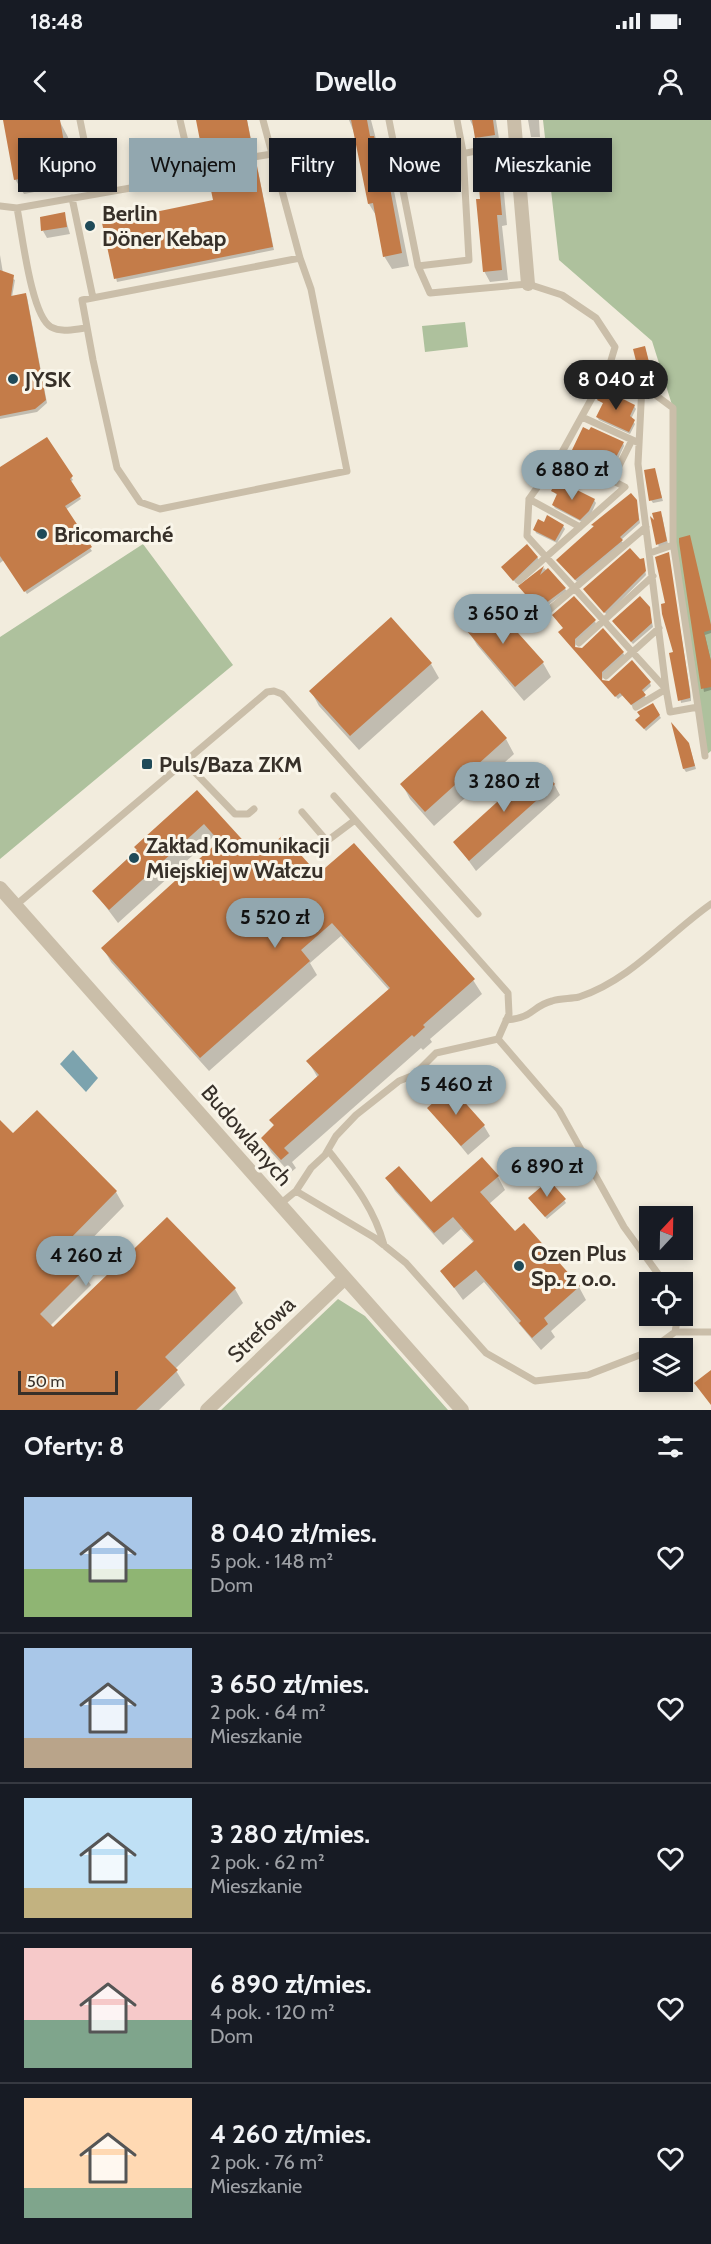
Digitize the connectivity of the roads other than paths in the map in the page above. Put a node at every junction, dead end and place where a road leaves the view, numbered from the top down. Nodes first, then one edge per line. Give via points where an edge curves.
1 (80, 120) edge
2 (180, 120) edge
3 (262, 120) edge
4 (389, 120) edge
5 (457, 120) edge
6 (514, 120) edge
7 (184, 138) edge
8 (392, 138) edge
9 (516, 138) edge
10 (269, 144) edge
11 (473, 150) edge
12 (463, 152) junction
13 (129, 188) edge
14 (282, 192) edge
15 (402, 192) edge
16 (520, 192) edge
17 (95, 194) junction
18 (72, 198) junction
19 (0, 206) edge
20 (17, 208) junction
21 (300, 258) junction
22 (418, 266) junction
23 (528, 284) junction
24 (93, 298) junction
25 (87, 328) junction
26 (609, 367) junction
27 (642, 385) junction
28 (582, 417) junction
29 (636, 441) junction
30 (561, 454) junction
31 (612, 480) junction
32 (640, 480) junction
33 (625, 487) junction
34 (529, 499) junction
35 (580, 527) junction
36 (646, 527) junction
37 (673, 545) junction
38 (650, 552) junction
39 (546, 557) junction
40 (653, 576) junction
41 (519, 581) dead end
42 (575, 588) junction
43 (549, 610) dead end
44 (604, 620) junction
45 (659, 628) junction
46 (579, 643) dead end
47 (633, 652) junction
48 (606, 676) dead end
49 (666, 689) junction
50 (636, 707) dead end
51 (698, 707) junction
52 (705, 756) dead end
53 (185, 762) junction
54 (334, 796) dead end
55 (254, 809) dead end
56 (302, 812) dead end
57 (355, 820) junction
58 (0, 888) edge
59 (711, 903) edge
60 (16, 905) junction
61 (478, 914) dead end
62 (506, 1020) junction
63 (498, 1040) junction
64 (328, 1150) junction
65 (296, 1191) junction
66 (280, 1204) junction
67 (384, 1245) junction
68 (657, 1272) edge
69 (345, 1278) junction
70 (676, 1326) edge
71 (675, 1332) junction
72 (711, 1332) edge
73 (667, 1338) edge
74 (639, 1355) edge
75 (207, 1410) edge
76 (462, 1410) edge

1 - 17 lane
2 - 7 lane
3 - 10 lane
4 - 8 lane
5 - 12 lane
6 - 9 street
11 - 12 lane
12 - 22 lane via 469,260
13 - 17 lane
14 - 21 lane
15 - 22 lane
16 - 23 street
17 - 18 lane
18 - 20 lane
18 - 24 lane
19 - 20 lane
20 - 25 lane via 38,311 48,326 62,331
21 - 24 lane
21 - 25 lane via 312,289 347,471 160,509 140,502 117,468
22 - 23 lane via 430,293
23 - 26 lane via 562,295 596,318 615,346
24 - 25 lane via 82,300
26 - 27 lane
26 - 28 lane
27 - 29 lane
27 - 37 lane via 673,408
28 - 29 lane
28 - 30 lane
29 - 31 lane
29 - 32 lane
30 - 31 lane
30 - 34 lane
31 - 33 lane
32 - 33 lane
32 - 36 lane
33 - 35 lane
34 - 35 lane
34 - 39 lane via 527,536
35 - 39 lane
36 - 38 lane
36 - 42 lane
37 - 38 lane
37 - 51 lane
38 - 40 lane
39 - 41 lane
39 - 42 lane
40 - 44 lane
40 - 45 lane
42 - 43 lane
42 - 44 lane
44 - 46 lane
44 - 47 lane
45 - 47 lane
45 - 49 lane
47 - 48 lane
47 - 49 lane
49 - 50 lane
49 - 51 lane via 670,712
51 - 52 lane
53 - 55 lane via 235,814 248,814
53 - 60 lane
53 - 61 lane via 267,692 282,694
54 - 57 lane
56 - 57 lane via 327,841
57 - 62 lane via 508,993
58 - 60 street, Budowlanych
59 - 62 lane via 678,926 644,959 603,986 578,997 549,1001 524,1019
60 - 66 street, Budowlanych
62 - 63 lane
63 - 64 lane via 436,1053 414,1075 399,1081 356,1115
63 - 68 lane via 559,1110 624,1227
64 - 65 lane
64 - 67 lane via 360,1191 377,1220
65 - 66 lane
65 - 67 lane
66 - 69 street, Budowlanych
67 - 74 lane via 406,1263 486,1353 536,1381 588,1375
69 - 75 street, Strefowa
69 - 76 street, Budowlanych
70 - 71 lane
71 - 72 lane
71 - 73 lane

